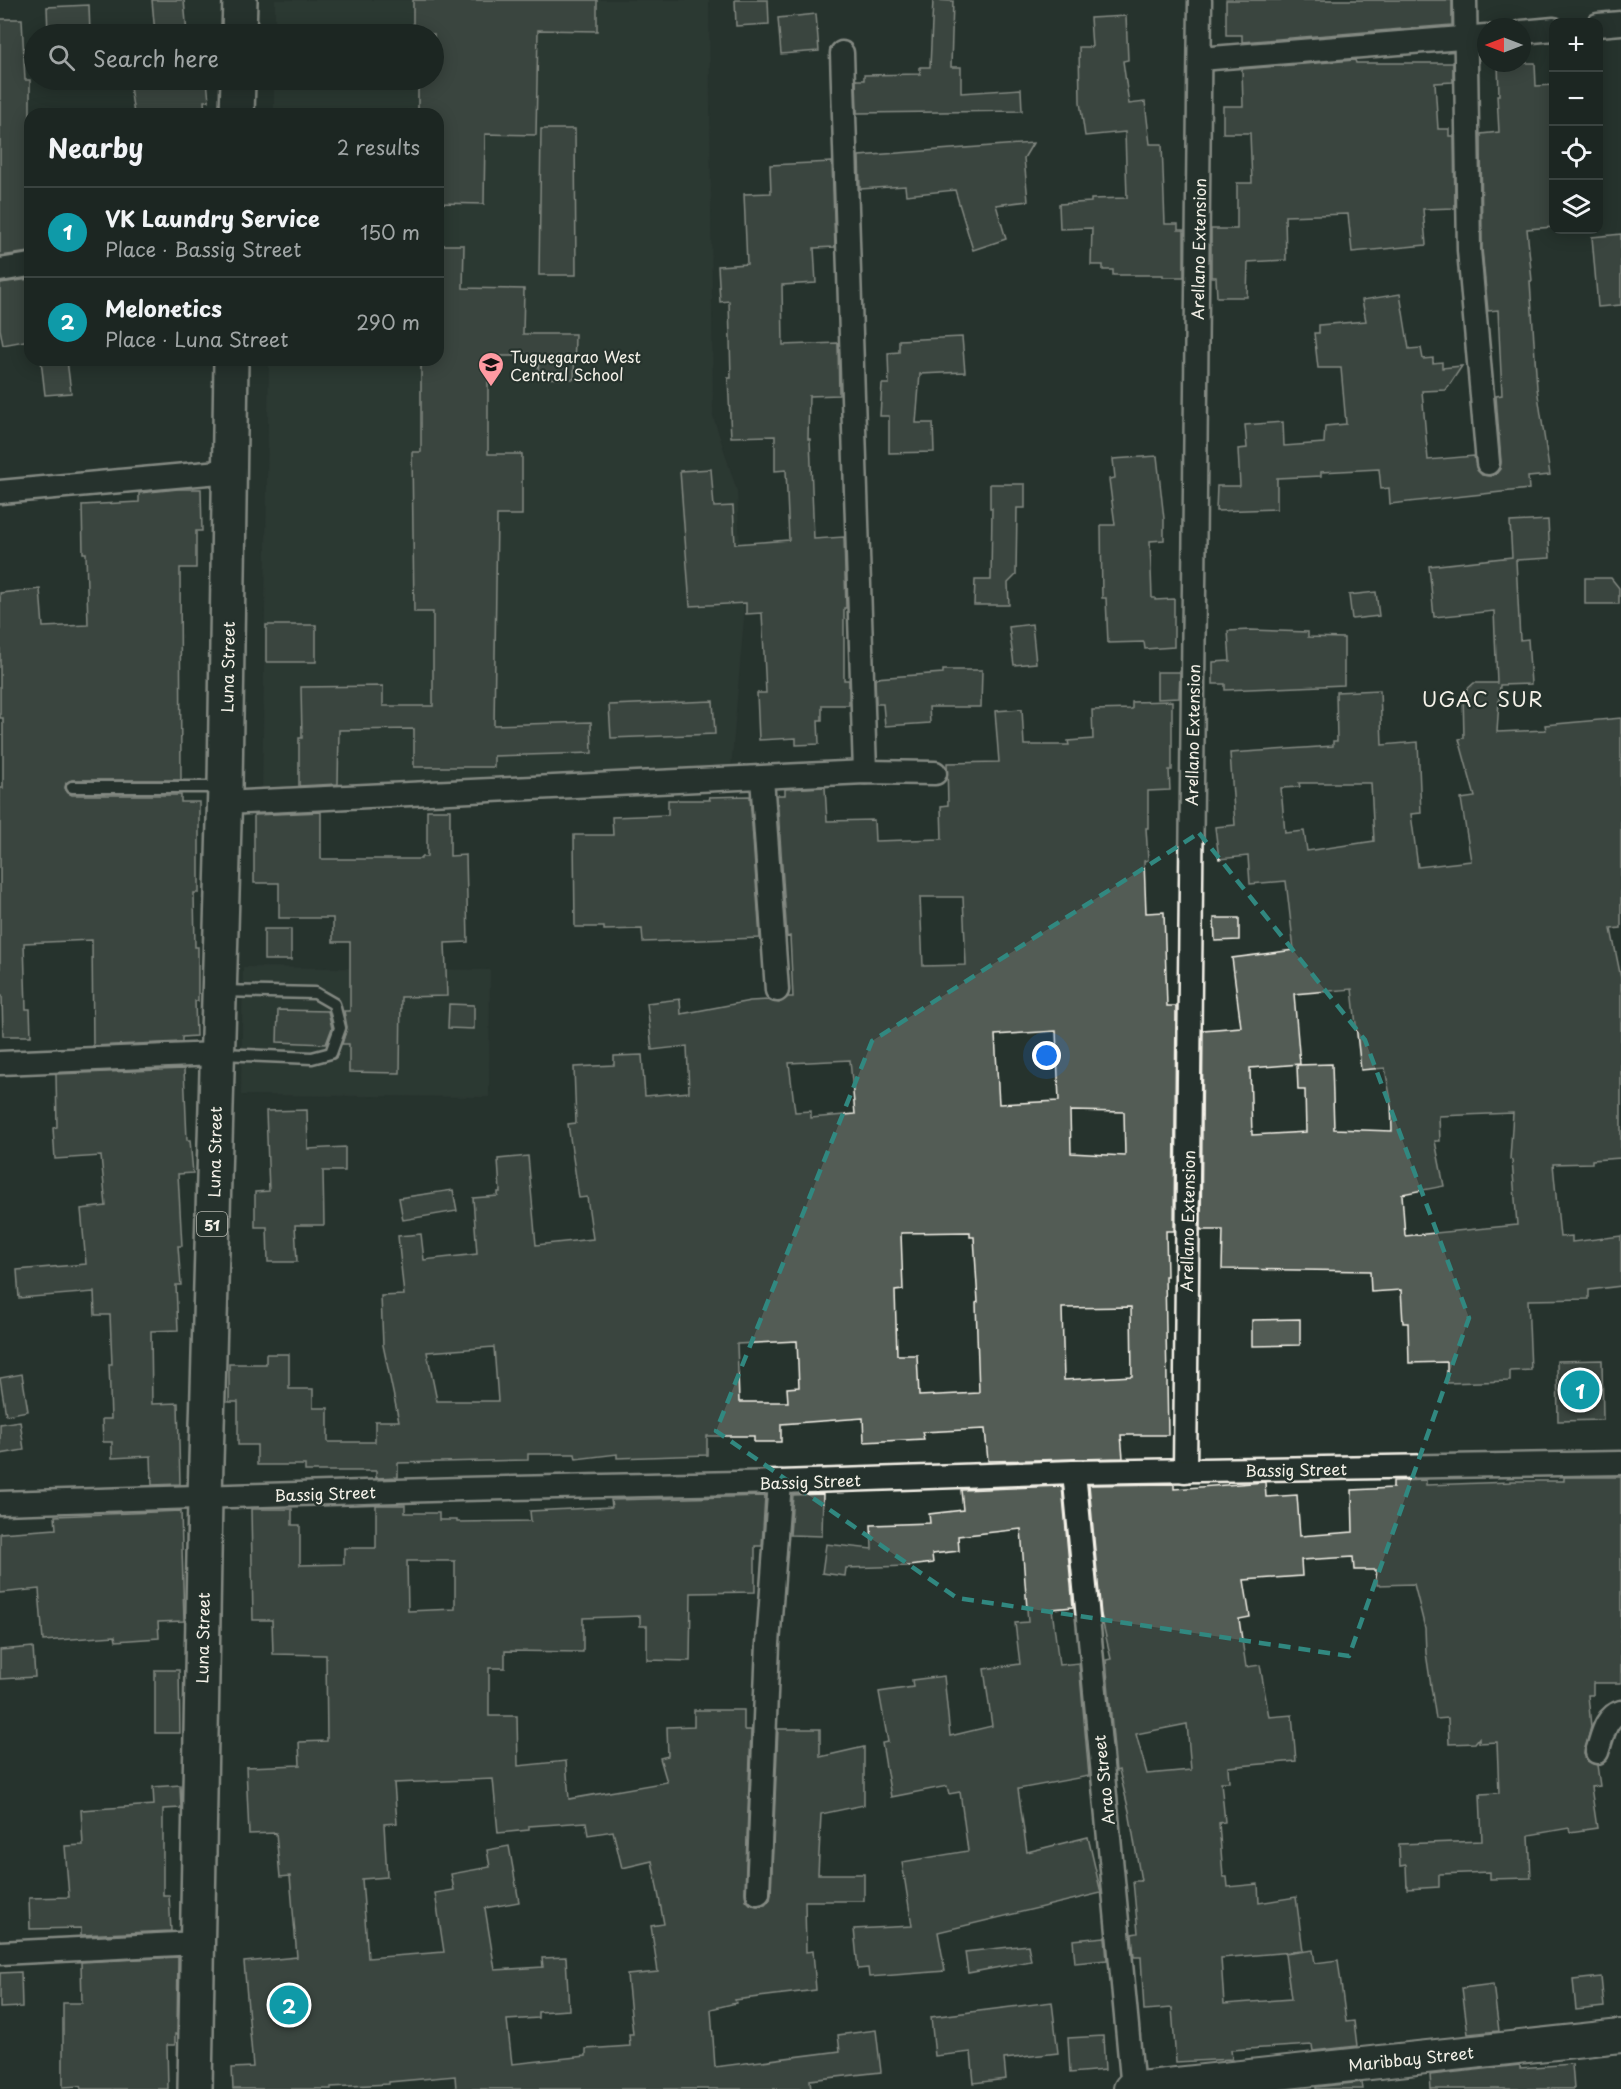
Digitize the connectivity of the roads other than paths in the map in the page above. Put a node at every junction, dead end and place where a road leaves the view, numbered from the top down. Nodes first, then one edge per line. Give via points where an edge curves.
1 (240, 0) edge
2 (1200, 0) edge
3 (1465, 0) edge
4 (1621, 22) edge
5 (239, 24) edge
6 (1603, 24) edge
7 (1549, 29) edge
8 (1531, 31) edge
9 (1476, 37) edge
10 (842, 53) dead end
11 (1200, 59) junction
12 (238, 90) edge
13 (237, 108) edge
14 (24, 266) edge
15 (0, 270) edge
16 (231, 366) edge
17 (1488, 463) dead end
18 (230, 471) junction
19 (0, 492) edge
20 (865, 772) junction
21 (935, 773) dead end
22 (762, 778) junction
23 (72, 787) dead end
24 (224, 795) junction
25 (777, 990) dead end
26 (218, 991) junction
27 (216, 1054) junction
28 (0, 1063) edge
29 (1621, 1463) edge
30 (1185, 1471) junction
31 (1074, 1472) junction
32 (780, 1482) junction
33 (205, 1497) junction
34 (0, 1503) edge
35 (1621, 1712) edge
36 (1597, 1752) dead end
37 (758, 1893) dead end
38 (197, 1943) junction
39 (0, 1953) edge
40 (1621, 2036) edge
41 (195, 2089) edge
42 (1132, 2089) edge

1 - 5 main road
2 - 11 street, Arellano Extension
3 - 9 street
4 - 6 street
7 - 8 street
9 - 11 street
9 - 17 street via 1469,250
10 - 20 street
11 - 30 street, Arellano Extension
12 - 13 main road
14 - 15 street
16 - 18 main road, Luna Street / 51
18 - 19 street
18 - 24 main road, Luna Street / 51
20 - 21 street
20 - 22 street
22 - 24 street
22 - 25 street
23 - 24 lane
24 - 26 main road, Luna Street / 51
26 - 27 main road, Luna Street / 51
26 - 27 lane via 315,993 334,1004 340,1028 331,1053 312,1058
27 - 28 street
27 - 33 main road, Luna Street / 51
29 - 30 street, Bassig Street
30 - 31 street, Bassig Street
31 - 32 street, Bassig Street
31 - 42 street, Arao Street
32 - 33 street, Bassig Street
32 - 37 street via 768,1644
33 - 34 street, Bassig Street
33 - 38 main road, Luna Street / 51
35 - 36 street via 1607,1723
38 - 39 street
38 - 41 main road, Luna Street / 51
40 - 42 street, Maribbay Street

